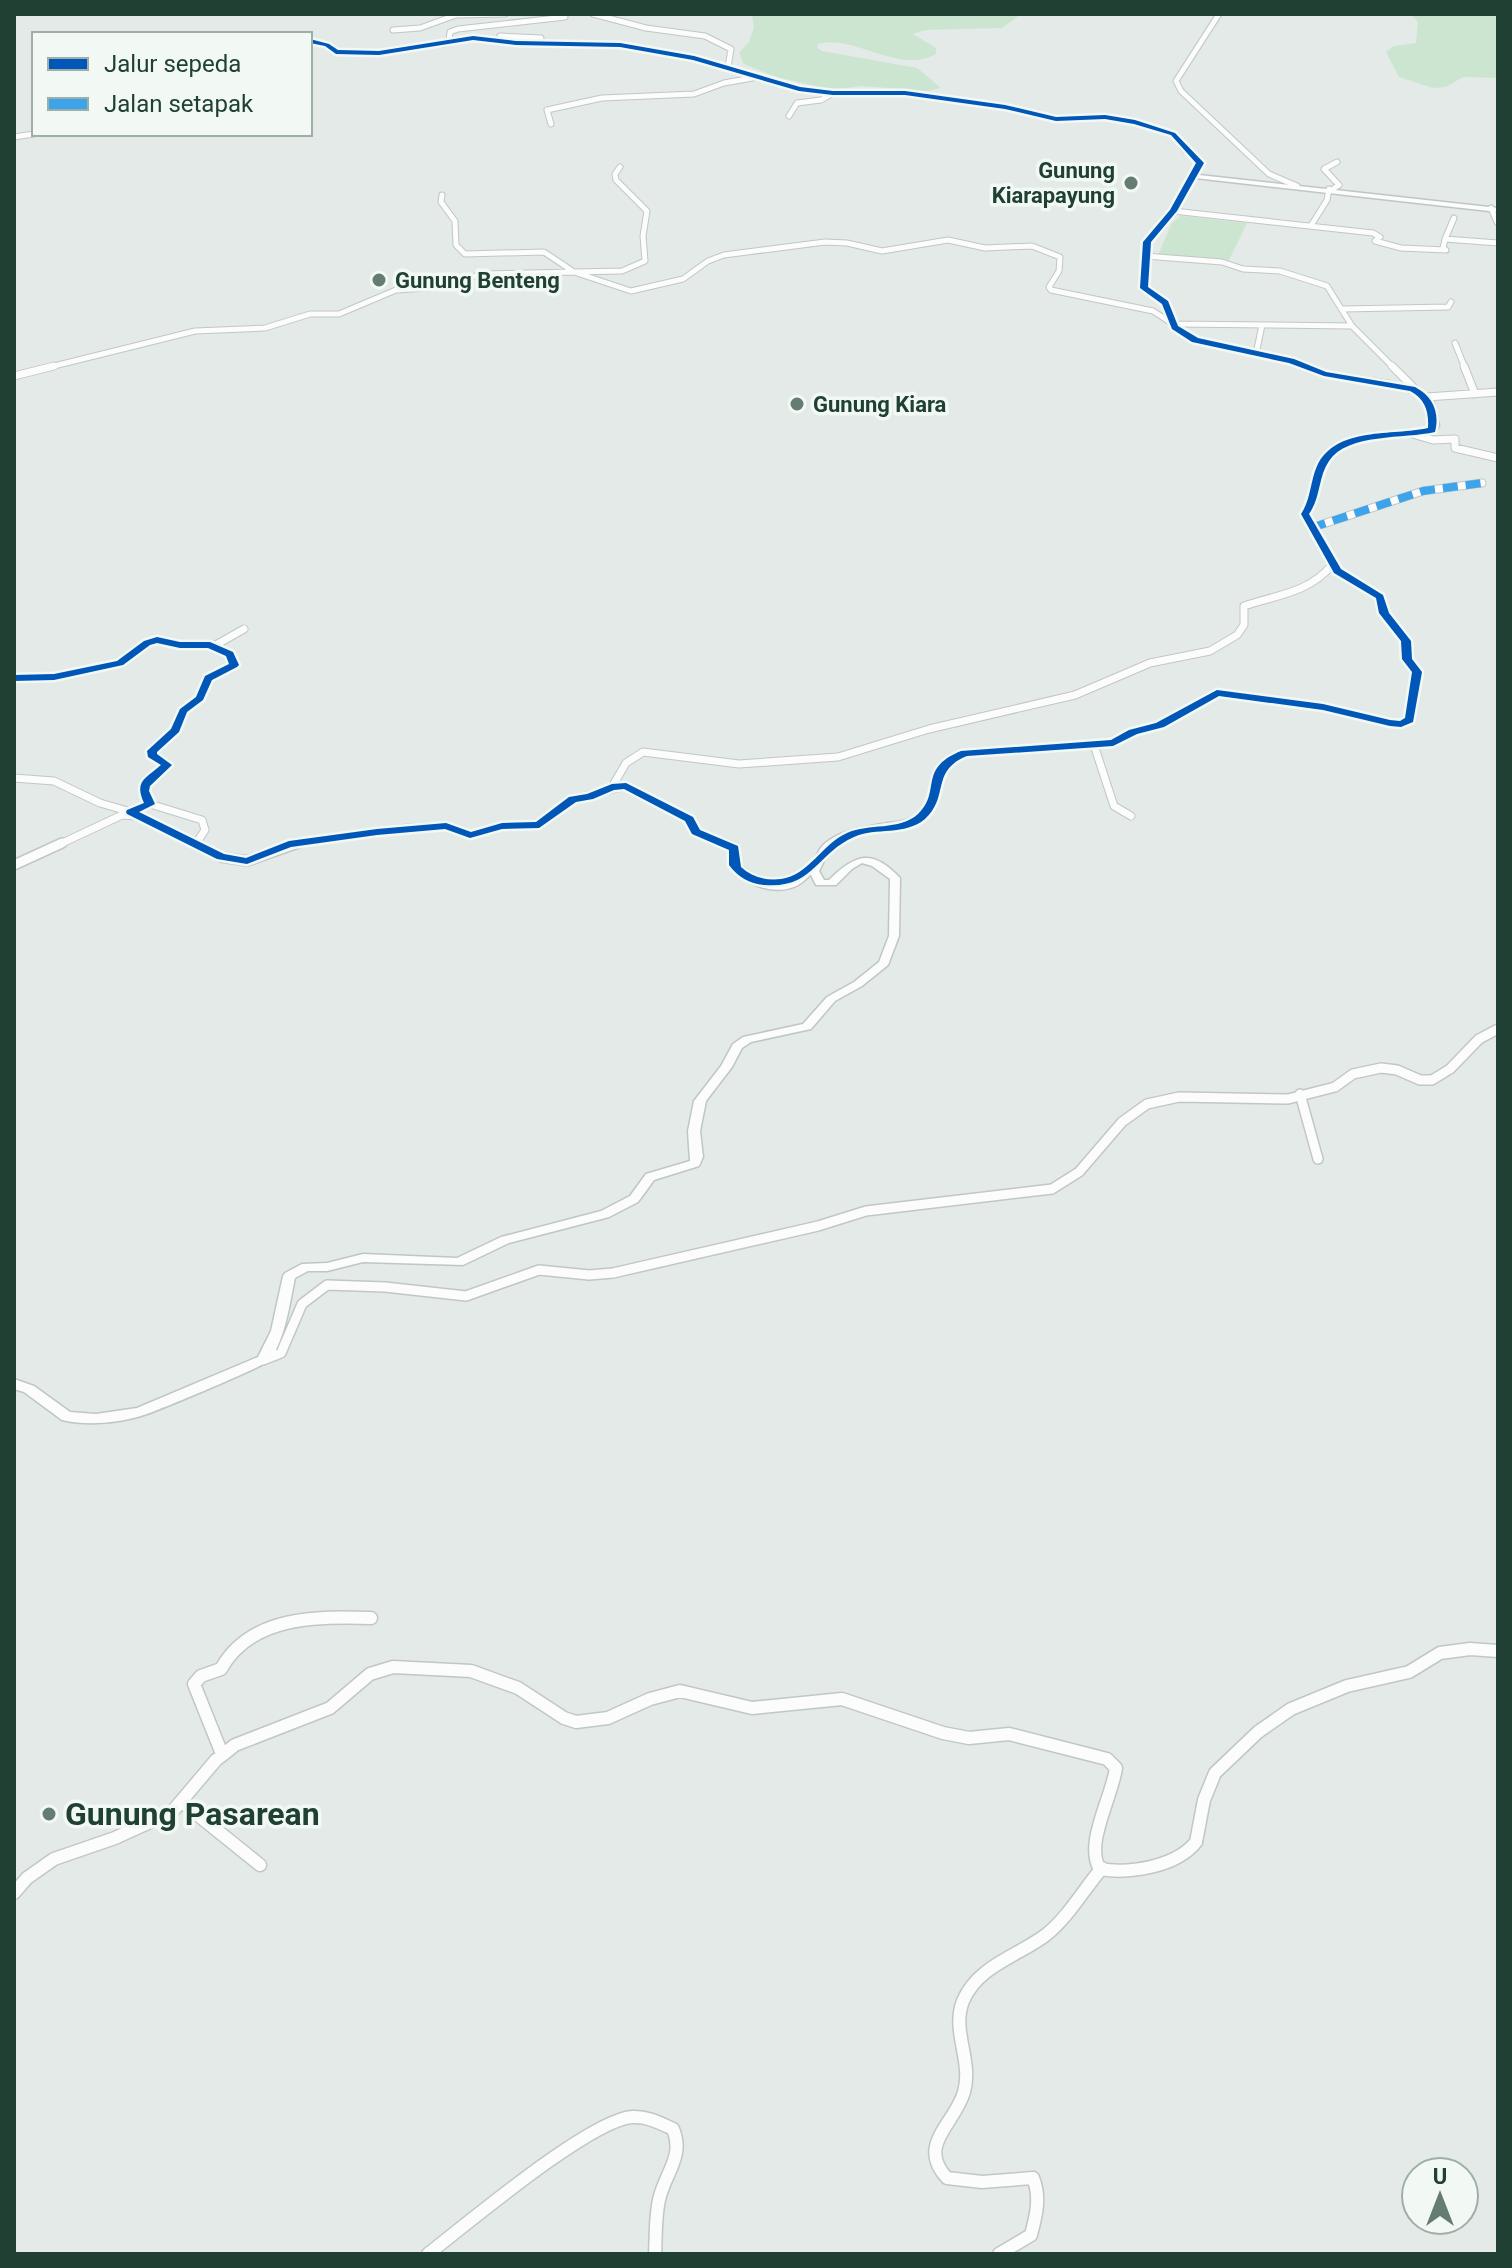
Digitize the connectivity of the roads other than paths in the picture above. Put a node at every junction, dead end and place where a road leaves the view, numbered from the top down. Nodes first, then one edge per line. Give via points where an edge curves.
1 (505, 14) edge
2 (593, 14) edge
3 (1219, 14) edge
4 (565, 17) dead end
5 (393, 30) dead end
6 (448, 40) junction
7 (312, 41) edge
8 (422, 52) dead end
9 (726, 66) junction
10 (758, 77) junction
11 (833, 93) junction
12 (789, 116) dead end
13 (551, 124) dead end
14 (1337, 162) dead end
15 (620, 167) dead end
16 (1193, 176) junction
17 (1297, 186) junction
18 (1331, 189) junction
19 (442, 195) dead end
20 (1494, 209) edge
21 (1173, 211) junction
22 (1454, 218) dead end
23 (1497, 222) edge
24 (1312, 224) junction
25 (1445, 239) junction
26 (1498, 243) edge
27 (1145, 256) junction
28 (574, 272) junction
29 (1451, 302) dead end
30 (1380, 303) dead end
31 (1342, 309) junction
32 (1373, 309) junction
33 (1173, 324) junction
34 (1262, 325) junction
35 (1352, 326) junction
36 (1455, 343) dead end
37 (1256, 354) junction
38 (14, 376) edge
39 (1498, 392) edge
40 (1422, 394) junction
41 (1475, 394) junction
42 (1409, 433) junction
43 (1498, 458) edge
44 (1482, 483) dead end
45 (1311, 528) junction
46 (1332, 565) junction
47 (244, 629) dead end
48 (214, 646) junction
49 (14, 678) edge
50 (1094, 745) junction
51 (14, 778) edge
52 (612, 787) junction
53 (150, 804) junction
54 (131, 812) junction
55 (1131, 816) dead end
56 (151, 821) junction
57 (195, 845) junction
58 (14, 865) edge
59 (814, 866) junction
60 (1498, 1029) edge
61 (1300, 1094) junction
62 (1318, 1159) dead end
63 (263, 1360) junction
64 (14, 1384) edge
65 (371, 1618) dead end
66 (1498, 1651) edge
67 (222, 1754) junction
68 (183, 1803) junction
69 (260, 1865) dead end
70 (1102, 1868) junction
71 (14, 1893) edge
72 (428, 2254) edge
73 (655, 2254) edge
74 (999, 2254) edge

1 - 5 street via 456,15 420,28
2 - 9 street via 708,37 731,49
3 - 17 street via 1176,81 1269,174
4 - 6 street via 458,29
6 - 7 street via 379,53 336,52
6 - 8 street
6 - 9 street via 614,44
9 - 10 street
10 - 11 street
10 - 13 street via 694,94 587,100 545,111
11 - 12 street via 797,103
11 - 16 street via 905,93 1056,119 1105,117 1144,124 1173,134 1199,160
14 - 18 street via 1324,169 1338,184
15 - 28 street via 616,180 647,210 645,261 622,271
16 - 17 street
16 - 21 street
17 - 18 street
18 - 20 street
18 - 24 street
19 - 28 street via 441,202 458,224 456,245 463,253 544,252
20 - 23 street
21 - 24 street
21 - 27 street via 1147,242
22 - 25 street
24 - 25 street via 1374,233 1380,237 1375,241 1410,248 1446,250
25 - 26 street
27 - 31 street via 1222,262 1321,282
27 - 33 street via 1144,289 1165,303
28 - 33 street via 631,291 683,279 724,255 823,242 879,251 943,240 985,248 1028,246 1060,257 1051,290 1150,310
28 - 38 street via 481,274 443,287 396,290 339,314 310,314 265,328 195,331
29 - 32 street via 1431,309
30 - 32 street
31 - 32 street
31 - 35 street
33 - 34 street
33 - 37 street via 1206,344
34 - 35 street
34 - 37 street
35 - 40 street
36 - 41 street
37 - 40 street
39 - 41 street
40 - 41 street
40 - 42 street via 1435,426
42 - 43 street via 1455,439 1455,448
42 - 45 street via 1357,441 1330,452 1305,514
44 - 45 street via 1423,491
45 - 46 street
46 - 50 street via 1380,597 1384,613 1407,643 1407,659 1418,682 1410,720 1390,723 1323,707 1217,693 1157,726
46 - 52 street via 1305,589 1244,606 1244,625 1237,635 1212,650 1147,663 1081,694 825,759 728,764 640,752 626,763
47 - 48 street
48 - 49 street via 157,640 120,663 54,677
48 - 53 street via 236,663 208,678 200,698 152,751 167,765 145,785
50 - 55 street via 1114,806
50 - 59 street via 984,749 955,756 941,766 931,805 922,816 842,838 826,848
51 - 54 street via 54,781
52 - 57 street via 570,801 539,825 502,826 470,835 446,826 377,832 289,844 247,861
52 - 59 street via 631,787 689,819 696,832 730,845 736,869 750,879 794,882
53 - 54 street
53 - 57 street via 202,820 205,830
54 - 56 street
56 - 57 street
56 - 58 street via 122,815
59 - 63 street via 814,876 824,884 863,859 895,878 894,936 888,953 874,973 831,999 807,1027 747,1039 737,1046 700,1101 695,1163 650,1177 634,1199 605,1214 505,1240 459,1262 374,1257 297,1270 289,1276 278,1331
60 - 61 street via 1476,1038 1432,1080 1381,1068 1352,1075 1333,1088
61 - 62 street
61 - 63 street via 1283,1100 1152,1102 1130,1114 1078,1172 1052,1189 871,1210 613,1273 534,1271 466,1296 327,1285 299,1305 281,1353
63 - 64 street via 139,1412 96,1419 62,1415
65 - 67 street via 294,1620 250,1637 225,1657 221,1669 201,1676 194,1684
66 - 70 street via 1440,1653 1409,1672 1347,1686 1291,1709 1215,1773 1191,1849 1136,1869
67 - 68 street
67 - 70 street via 247,1739 330,1708 370,1674 393,1667 471,1671 518,1688 576,1722 608,1718 680,1691 752,1708 842,1699 943,1733 969,1738 1009,1734 1110,1761 1116,1770 1114,1787 1091,1852 1092,1861
68 - 69 street via 207,1817 244,1857
68 - 71 street via 148,1825 54,1859
70 - 74 street via 1047,1934 977,1979 959,2011 964,2091 940,2134 934,2162 947,2178 1033,2178 1037,2188 1031,2235
72 - 73 street via 570,2147 610,2123 642,2117 667,2125 678,2141 659,2198

